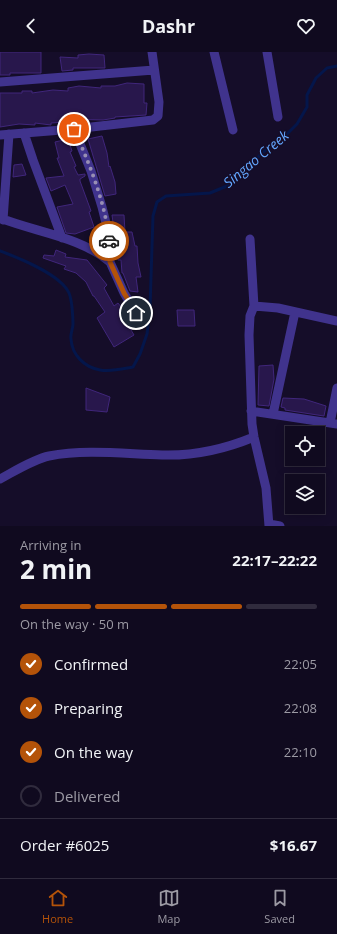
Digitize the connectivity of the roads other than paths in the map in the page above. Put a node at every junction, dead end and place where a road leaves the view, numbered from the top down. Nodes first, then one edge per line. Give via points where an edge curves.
1 (152, 52) edge
2 (214, 52) edge
3 (266, 52) edge
4 (154, 70) junction
5 (0, 82) edge
6 (278, 117) dead end
7 (74, 129) junction
8 (233, 130) dead end
9 (24, 133) junction
10 (5, 135) edge
11 (2, 219) edge
12 (62, 238) junction
13 (250, 239) dead end
14 (110, 262) junction
15 (254, 306) junction
16 (295, 312) junction
17 (136, 313) dead end
18 (337, 321) edge
19 (337, 388) edge
20 (251, 411) junction
21 (274, 414) junction
22 (333, 423) edge
23 (254, 437) junction
24 (0, 479) edge
25 (269, 525) edge
26 (280, 526) edge

1 - 4 street
2 - 8 street
3 - 6 street
4 - 5 street
4 - 7 street via 159,102 158,116 153,120
7 - 9 street
7 - 14 street via 102,207 108,231
9 - 10 street
9 - 12 street
10 - 11 street
11 - 12 street
12 - 14 street via 94,250
13 - 15 street
14 - 17 street
15 - 16 street
15 - 20 street via 250,316 249,336
16 - 18 street
16 - 21 street
19 - 22 street
20 - 21 street
20 - 23 street
21 - 22 street
23 - 24 street via 231,445 179,455 66,453 48,456
23 - 25 street via 266,488
25 - 26 street

